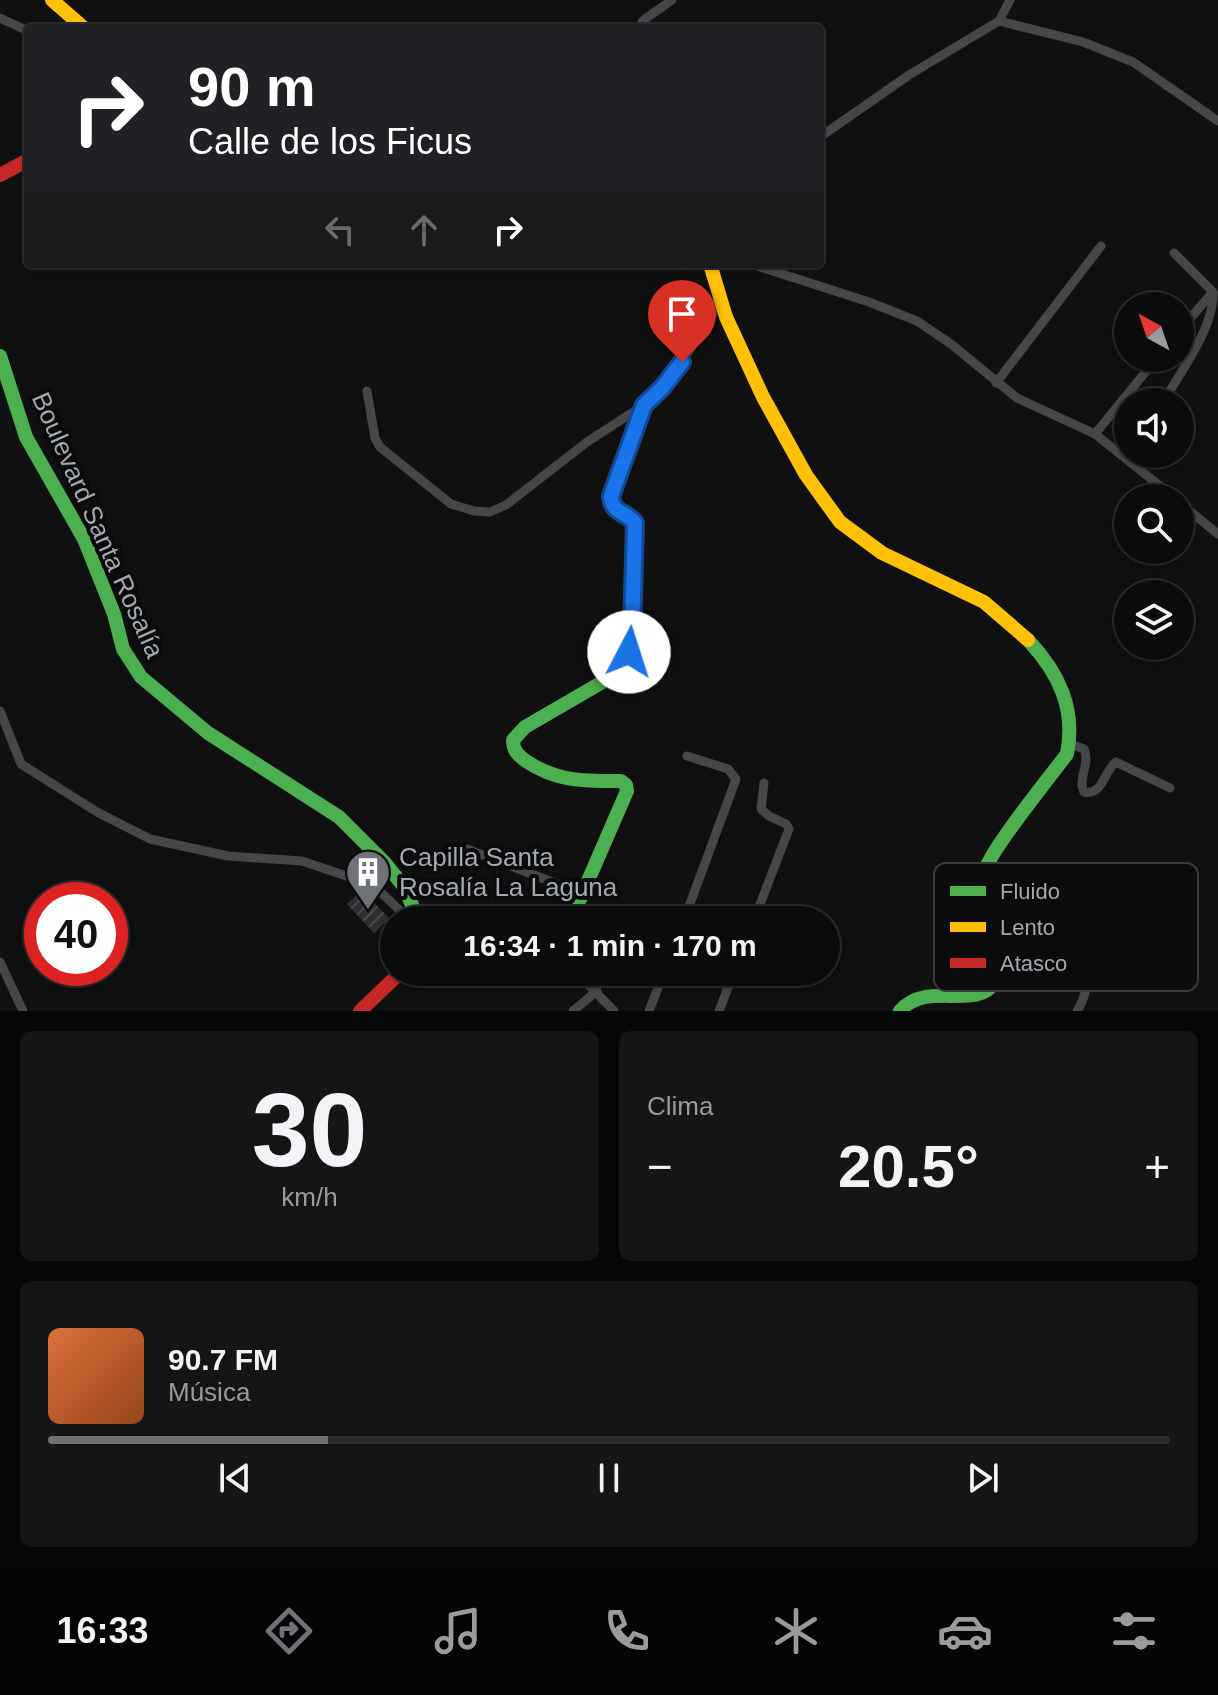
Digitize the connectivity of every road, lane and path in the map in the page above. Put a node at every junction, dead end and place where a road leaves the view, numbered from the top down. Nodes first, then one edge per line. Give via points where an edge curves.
1 (52, 0) edge
2 (672, 0) edge
3 (1010, 0) edge
4 (0, 18) edge
5 (999, 21) junction
6 (79, 24) edge
7 (642, 24) edge
8 (24, 29) edge
9 (1218, 121) edge
10 (824, 134) edge
11 (24, 162) edge
12 (0, 175) edge
13 (1101, 246) dead end
14 (1174, 253) dead end
15 (710, 268) edge
16 (763, 268) edge
17 (1213, 292) junction
18 (719, 304) junction
19 (1194, 314) edge
20 (1194, 326) edge
21 (1202, 332) junction
22 (0, 356) edge
23 (1146, 372) edge
24 (996, 383) junction
25 (1171, 388) edge
26 (367, 391) dead end
27 (644, 405) junction
28 (1095, 434) junction
29 (1114, 446) edge
30 (1143, 468) edge
31 (1160, 484) edge
32 (1194, 514) edge
33 (1218, 534) edge
34 (0, 711) edge
35 (1070, 744) junction
36 (687, 756) dead end
37 (764, 783) dead end
38 (1170, 788) dead end
39 (467, 849) dead end
40 (988, 863) edge
41 (583, 894) junction
42 (395, 906) edge
43 (412, 906) edge
44 (577, 906) edge
45 (689, 906) edge
46 (759, 906) edge
47 (0, 962) edge
48 (386, 986) edge
49 (591, 986) edge
50 (659, 986) edge
51 (729, 986) edge
52 (597, 991) junction
53 (986, 991) edge
54 (1086, 991) edge
55 (23, 1011) edge
56 (360, 1011) edge
57 (573, 1011) edge
58 (614, 1011) edge
59 (649, 1011) edge
60 (719, 1011) edge
61 (900, 1011) edge
62 (1077, 1011) edge

1 - 6 street
2 - 7 street
3 - 5 street
4 - 8 street
5 - 9 street via 1083,42 1133,62
5 - 10 street
11 - 12 street
13 - 24 street
14 - 17 street
15 - 18 street
16 - 24 street via 917,321
17 - 19 street
17 - 21 street via 1214,306
18 - 27 street via 682,362
18 - 35 street via 802,468 837,520 899,563 987,603 1028,639 1070,707
20 - 21 street
21 - 25 street
22 - 43 street, Boulevard Santa Rosalía via 26,437 84,539 123,649 141,677 208,733 339,817 385,863
23 - 28 street
24 - 28 street
26 - 27 street via 380,447 451,504 490,512
27 - 41 street via 611,496 617,512 635,523 629,652 606,680 525,727 513,740 517,754 555,776 626,785
28 - 29 street
30 - 31 street
32 - 33 street
34 - 42 street via 21,764 150,839 228,856 302,861 373,885
35 - 38 street via 1087,754 1084,792 1098,790 1116,762
35 - 40 street
36 - 45 street via 728,769 736,779
37 - 46 street via 761,809 789,829
39 - 41 street
41 - 44 street
47 - 55 street
48 - 56 street
49 - 52 street
50 - 59 street
51 - 60 street
52 - 57 street
52 - 58 street
53 - 61 street via 915,998
54 - 62 street

